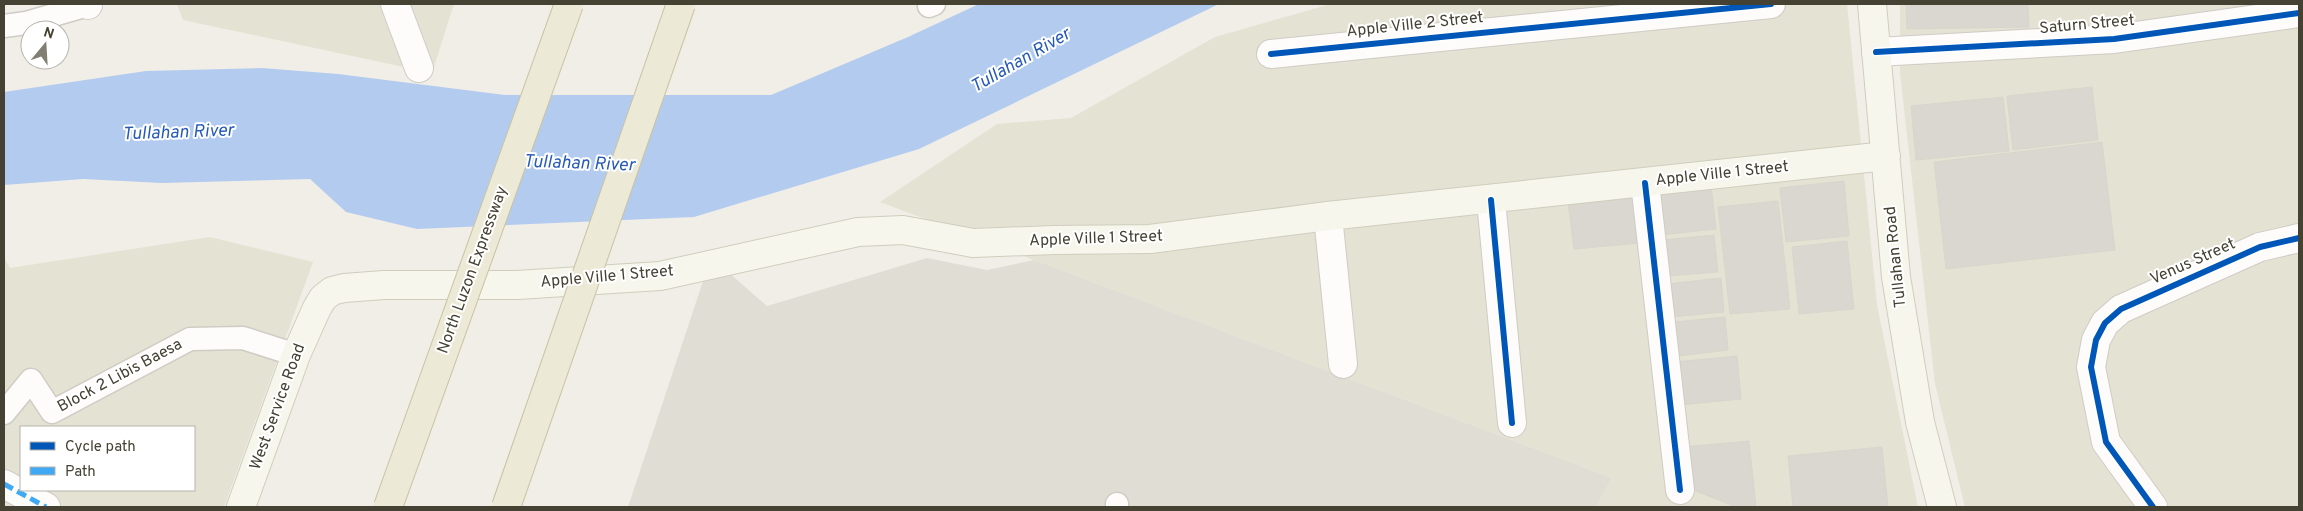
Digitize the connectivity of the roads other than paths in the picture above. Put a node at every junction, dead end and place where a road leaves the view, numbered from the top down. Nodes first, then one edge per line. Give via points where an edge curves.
1 (88, 4) edge
2 (395, 4) edge
3 (569, 4) edge
4 (681, 4) edge
5 (1771, 4) edge
6 (1872, 4) edge
7 (2299, 13) edge
8 (4, 26) edge
9 (1876, 52) junction
10 (1271, 54) dead end
11 (419, 68) dead end
12 (1886, 156) junction
13 (1645, 183) junction
14 (1491, 200) junction
15 (1328, 216) junction
16 (2299, 238) edge
17 (317, 308) joint
18 (296, 355) junction
19 (1343, 364) dead end
20 (4, 413) edge
21 (1512, 423) dead end
22 (4, 484) edge
23 (1680, 490) dead end
24 (46, 507) edge
25 (241, 507) edge
26 (388, 507) edge
27 (506, 507) edge
28 (1942, 507) edge
29 (2153, 507) edge

1 - 8 lane via 26,23
2 - 11 street
3 - 26 highway, North Luzon Expressway, bridge
4 - 27 highway, bridge
5 - 10 street, Apple Ville 2 Street
6 - 9 main road, Tullahan Road
7 - 9 street, Saturn Street via 2114,39
9 - 12 main road, Tullahan Road
12 - 13 main road, Apple Ville 1 Street
12 - 28 main road, Tullahan Road via 1896,277 1920,422
13 - 14 main road, Apple Ville 1 Street
13 - 23 street
14 - 15 main road, Apple Ville 1 Street
14 - 21 street
15 - 17 main road, Apple Ville 1 Street via 1150,239 973,244 903,230 858,232 660,276 517,285 352,287 332,291
15 - 19 street
16 - 29 street, Venus Street via 2260,247 2121,309 2105,323 2096,340 2091,367 2106,442
17 - 18 main road, West Service Road
18 - 20 lane, Block 2 Libis Baesa via 243,338 190,339 52,412 31,380
18 - 25 main road, West Service Road
22 - 24 street

